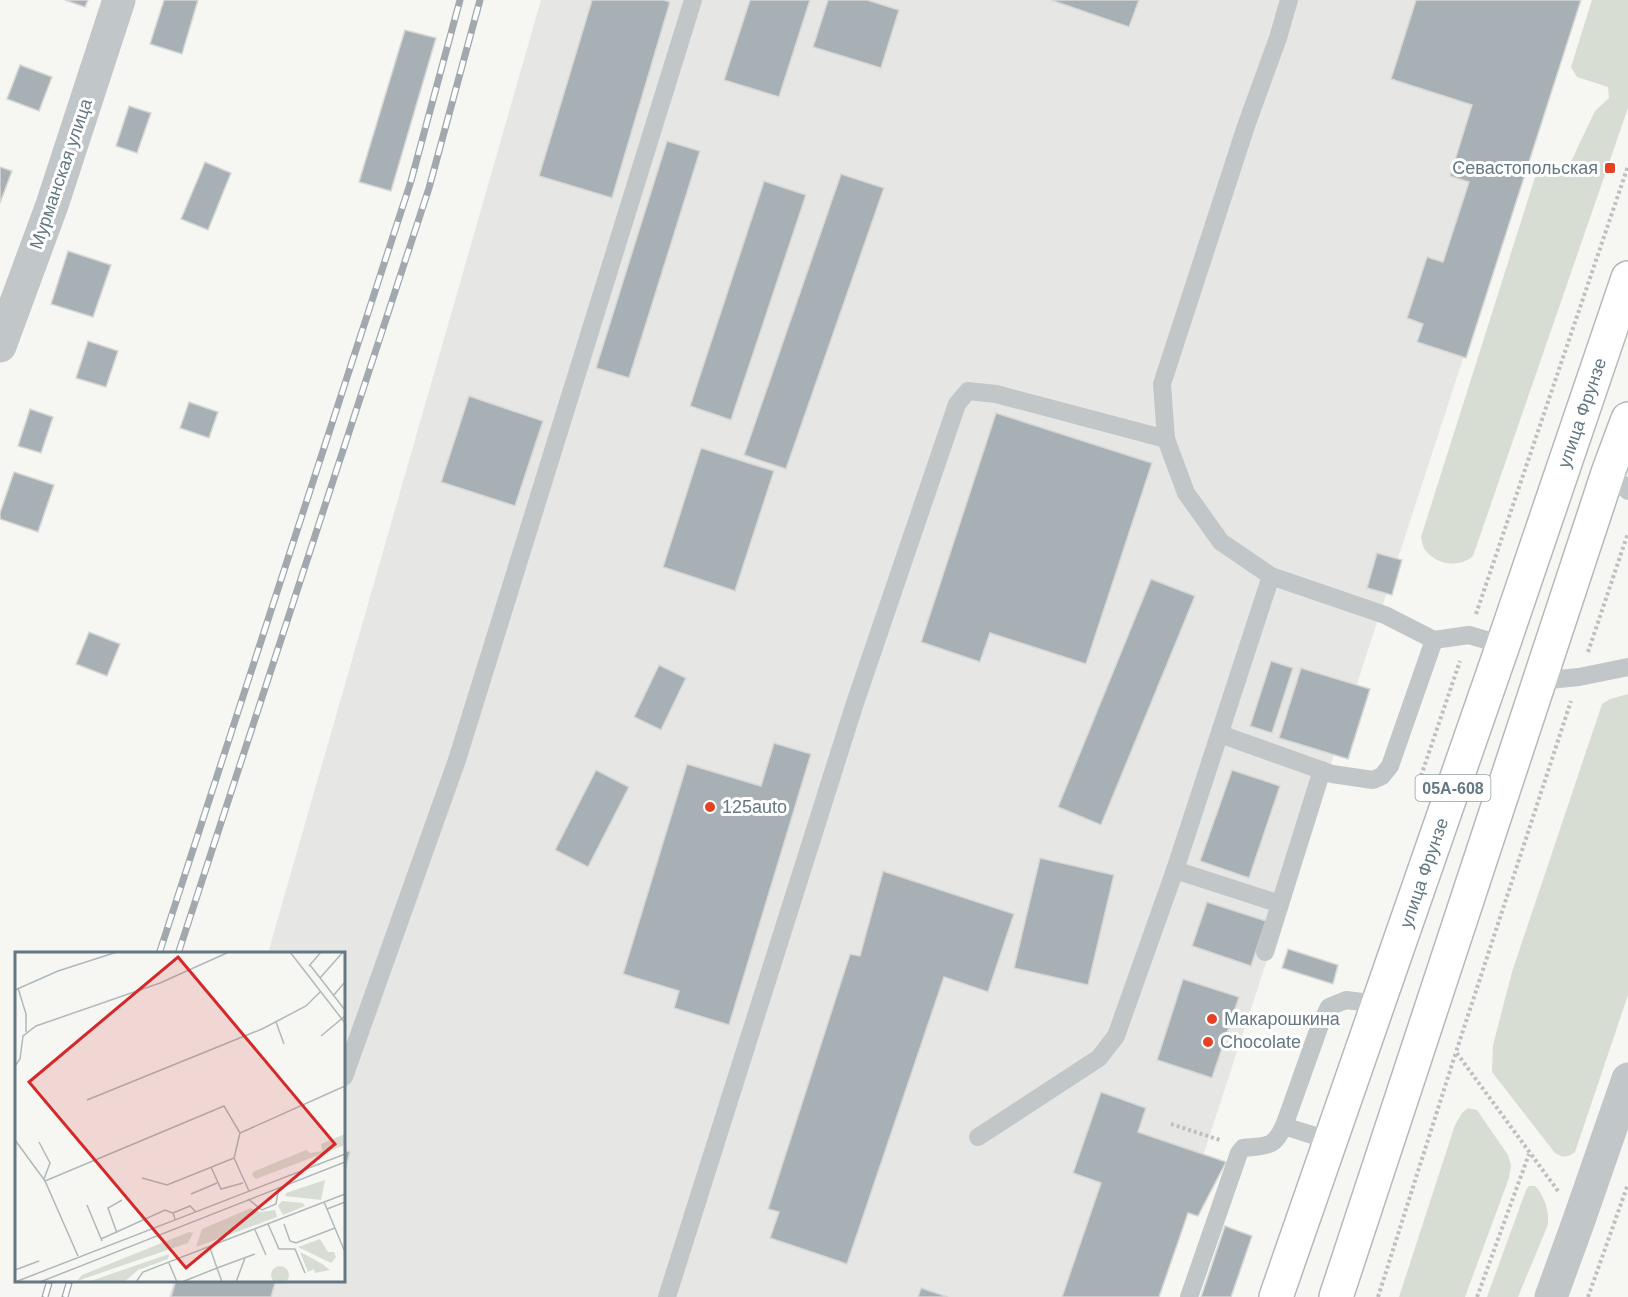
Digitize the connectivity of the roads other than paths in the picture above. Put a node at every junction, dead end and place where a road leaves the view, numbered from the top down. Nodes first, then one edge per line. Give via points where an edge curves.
1 (119, 0) edge
2 (693, 0) edge
3 (1289, 0) edge
4 (1628, 278) edge
5 (0, 346) edge
6 (1628, 419) edge
7 (1166, 439) junction
8 (1618, 481) edge
9 (1271, 576) junction
10 (1434, 640) junction
11 (1503, 645) junction
12 (1628, 667) edge
13 (1539, 681) junction
14 (1220, 734) junction
15 (1322, 770) junction
16 (1175, 870) junction
17 (1280, 904) junction
18 (1265, 952) dead end
19 (1378, 1004) junction
20 (345, 1074) edge
21 (1627, 1086) edge
22 (1284, 1126) junction
23 (978, 1137) dead end
24 (1331, 1141) junction
25 (667, 1297) edge
26 (1189, 1297) edge
27 (1276, 1297) edge
28 (1336, 1297) edge
29 (1551, 1297) edge

1 - 5 street, Мурманская улица via 52,205
2 - 20 lane via 457,759
3 - 7 lane via 1162,384
4 - 11 main road, улица Фрунзе / 05А-608
6 - 8 main road, 05А-608
7 - 9 lane via 1186,494 1221,542
7 - 25 lane via 996,394 968,391 957,404 855,703
8 - 13 main road, 05А-608
9 - 10 lane via 1385,615
9 - 14 lane
10 - 11 lane via 1469,635
10 - 15 lane via 1390,766 1382,776 1373,780
11 - 19 main road, улица Фрунзе / 05А-608
12 - 13 lane
13 - 28 main road, 05А-608
14 - 15 lane
14 - 16 lane
15 - 17 lane
16 - 17 lane
16 - 23 lane via 1116,1036 1099,1058
17 - 18 lane
19 - 22 lane via 1346,1000 1329,1007
19 - 24 main road, улица Фрунзе / 05А-608
21 - 29 street
22 - 24 lane
22 - 26 lane via 1270,1145 1244,1148 1239,1153
24 - 27 main road, улица Фрунзе / 05А-608

